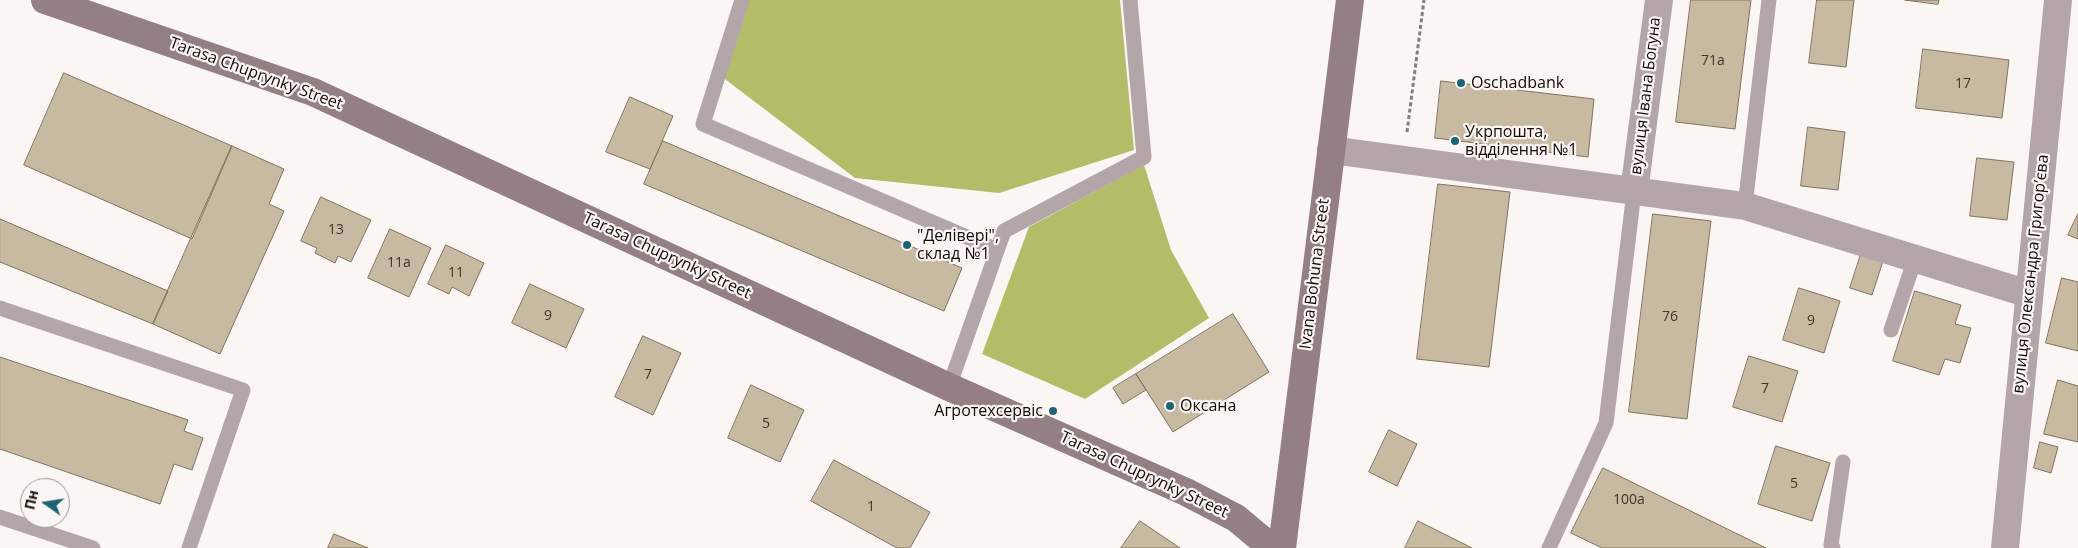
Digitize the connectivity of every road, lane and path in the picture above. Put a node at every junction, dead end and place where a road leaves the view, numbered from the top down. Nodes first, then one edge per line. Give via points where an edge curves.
1 (45, 0) edge
2 (742, 0) edge
3 (1130, 0) edge
4 (1350, 0) edge
5 (1424, 0) edge
6 (1659, 0) edge
7 (1769, 0) edge
8 (2058, 0) edge
9 (1331, 150) junction
10 (1403, 160) junction
11 (1634, 192) junction
12 (1744, 206) junction
13 (997, 250) junction
14 (1915, 258) junction
15 (2029, 294) junction
16 (0, 308) edge
17 (1891, 330) dead end
18 (949, 387) junction
19 (1843, 462) dead end
20 (0, 517) edge
21 (93, 548) edge
22 (189, 548) edge
23 (1272, 548) edge
24 (1282, 548) edge
25 (1549, 548) edge
26 (1833, 548) edge
27 (2005, 548) edge

1 - 18 street, Tarasa Chuprynky Street via 313,92
2 - 13 lane via 702,124
3 - 13 lane via 1144,156 1004,231
4 - 9 street, Ivana Bohuna Street
5 - 10 path
6 - 11 street, вулиця Івана Богуна
7 - 12 lane
8 - 15 street, вулиця Олександра Григорʼєва
9 - 10 street
9 - 24 street, Ivana Bohuna Street
10 - 11 street
11 - 12 street
11 - 25 lane via 1606,423
12 - 14 street
13 - 18 lane
14 - 15 street
14 - 17 lane
15 - 27 street, вулиця Олександра Григорʼєва
16 - 22 lane via 243,390
18 - 23 street, Tarasa Chuprynky Street via 1222,510 1251,528
19 - 26 lane
20 - 21 lane

